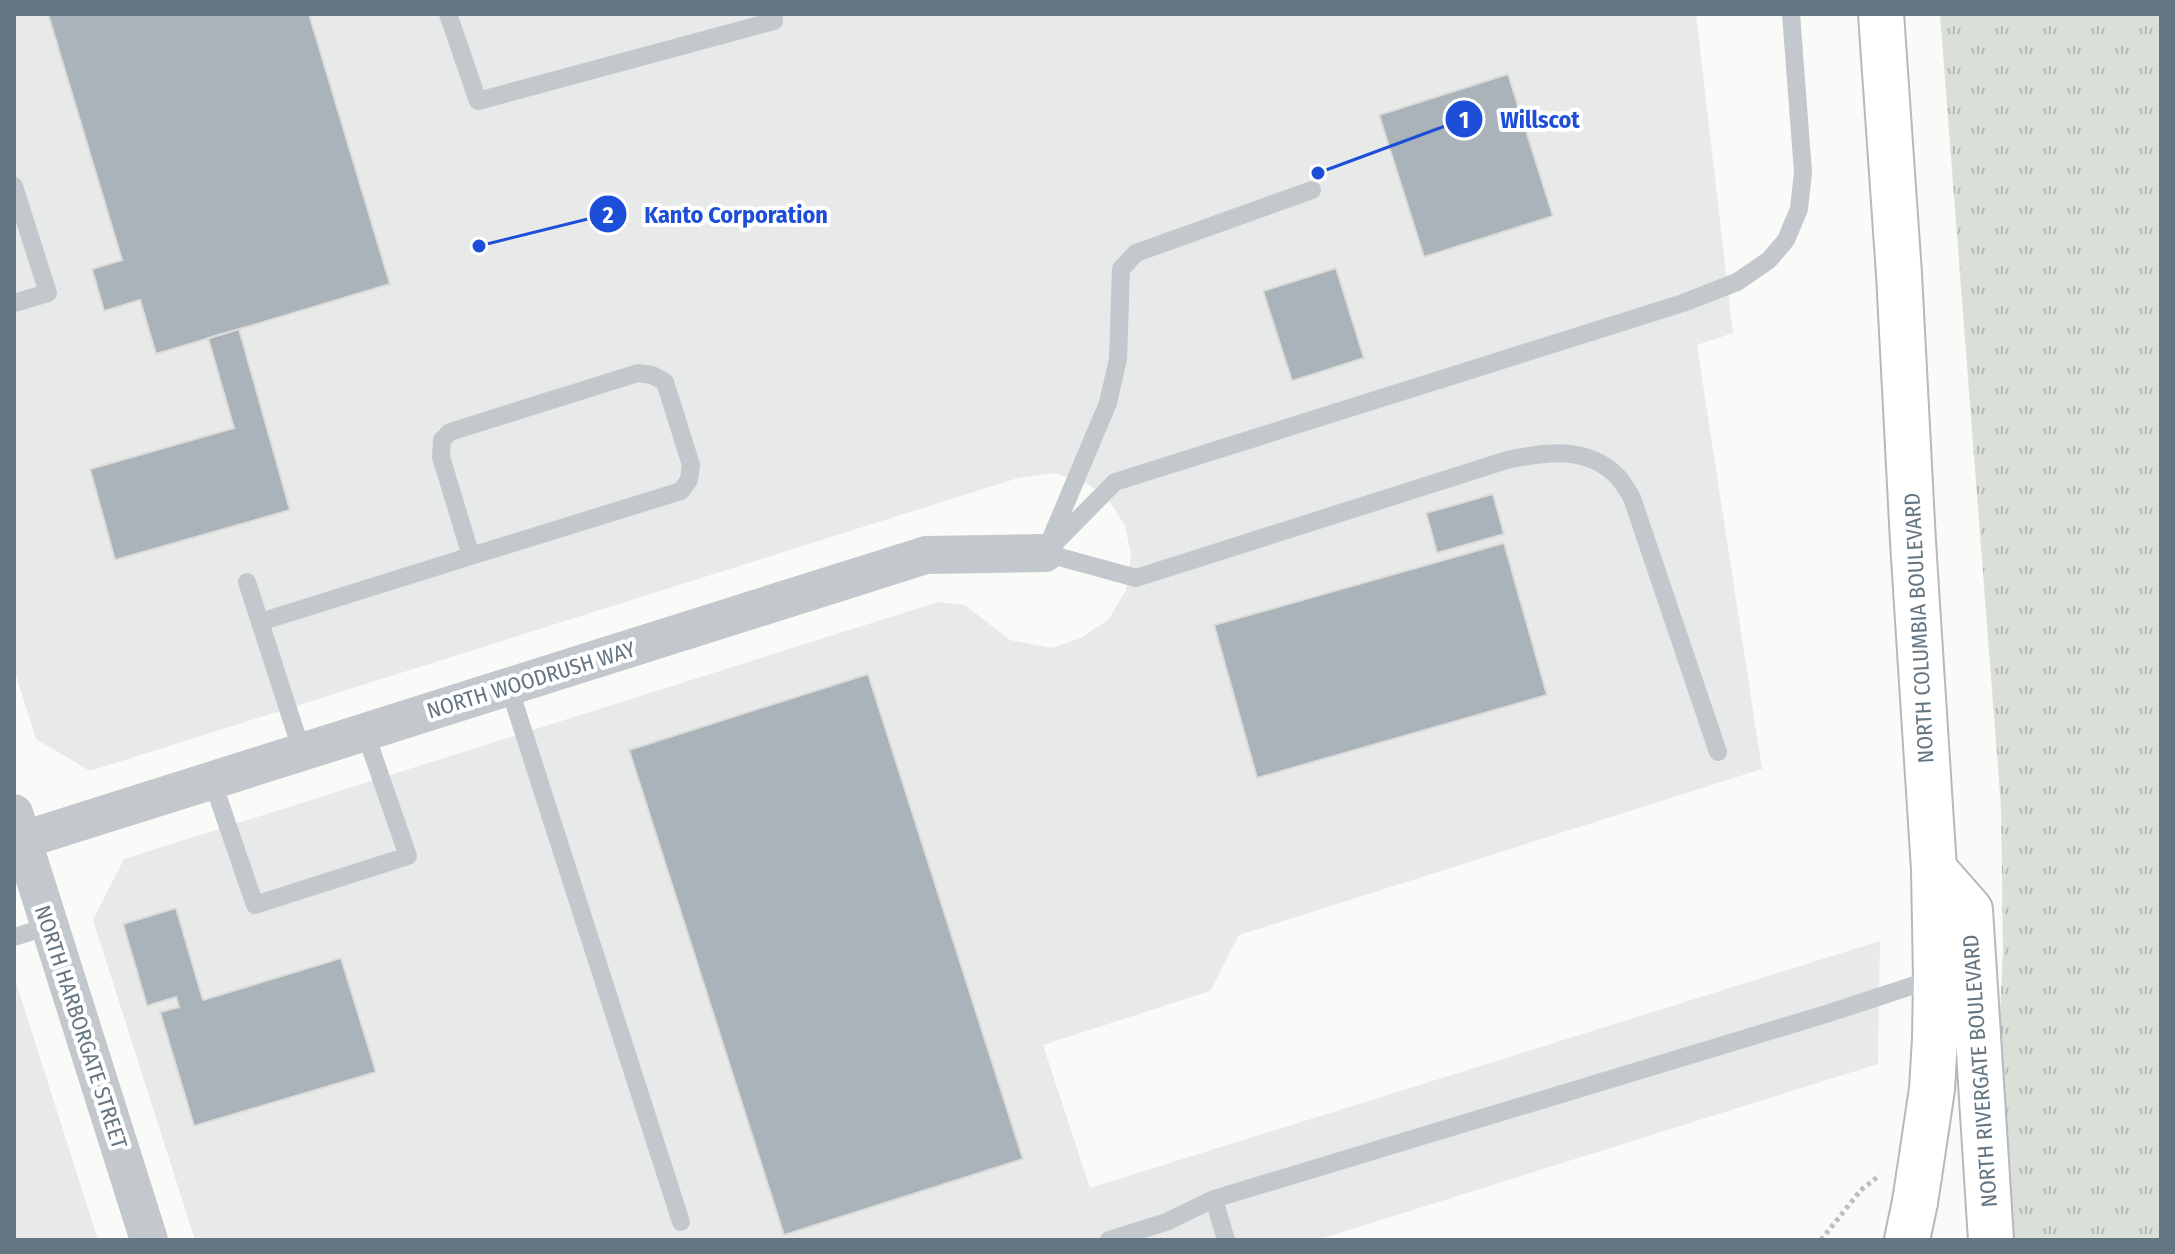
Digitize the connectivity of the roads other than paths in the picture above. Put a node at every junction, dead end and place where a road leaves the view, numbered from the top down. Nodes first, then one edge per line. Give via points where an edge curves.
1 (448, 14) edge
2 (773, 14) edge
3 (1791, 14) edge
4 (1881, 14) edge
5 (14, 186) edge
6 (1312, 190) dead end
7 (14, 303) edge
8 (1045, 553) junction
9 (471, 556) junction
10 (247, 582) dead end
11 (260, 622) junction
12 (509, 687) junction
13 (365, 732) junction
14 (302, 752) junction
15 (1718, 752) dead end
16 (212, 780) junction
17 (18, 827) edge
18 (1934, 869) junction
19 (32, 932) edge
20 (1936, 978) junction
21 (1906, 1197) edge
22 (1214, 1199) junction
23 (681, 1222) dead end
24 (149, 1240) edge
25 (1109, 1240) edge
26 (1226, 1240) edge
27 (1991, 1240) edge

1 - 2 lane via 478,101 774,21
3 - 8 lane via 1803,172 1799,209 1786,240 1769,260 1737,282 1683,303 1115,482
4 - 18 main road, NORTH COLUMBIA BOULEVARD
5 - 7 lane via 48,293
6 - 8 lane via 1136,253 1121,269 1118,359 1108,403
8 - 12 street, NORTH WOODRUSH WAY via 926,555
8 - 15 lane via 1136,578 1507,460 1548,452 1575,454 1617,476 1632,498
9 - 9 lane via 441,457 442,440 450,432 638,373 665,382 691,465 681,491
9 - 11 lane
10 - 11 lane
11 - 14 lane
12 - 13 street, NORTH WOODRUSH WAY
12 - 23 lane
13 - 14 street, NORTH WOODRUSH WAY
13 - 16 lane via 408,856 269,901 255,905
14 - 16 street, NORTH WOODRUSH WAY
16 - 17 street, NORTH WOODRUSH WAY
17 - 19 street, NORTH HARBORGATE STREET
18 - 20 main road, NORTH COLUMBIA BOULEVARD
18 - 27 main road, NORTH RIVERGATE BOULEVARD via 1970,910
19 - 24 street, NORTH HARBORGATE STREET
20 - 21 main road, NORTH COLUMBIA BOULEVARD via 1932,1089
20 - 22 lane
22 - 25 lane
22 - 26 lane

